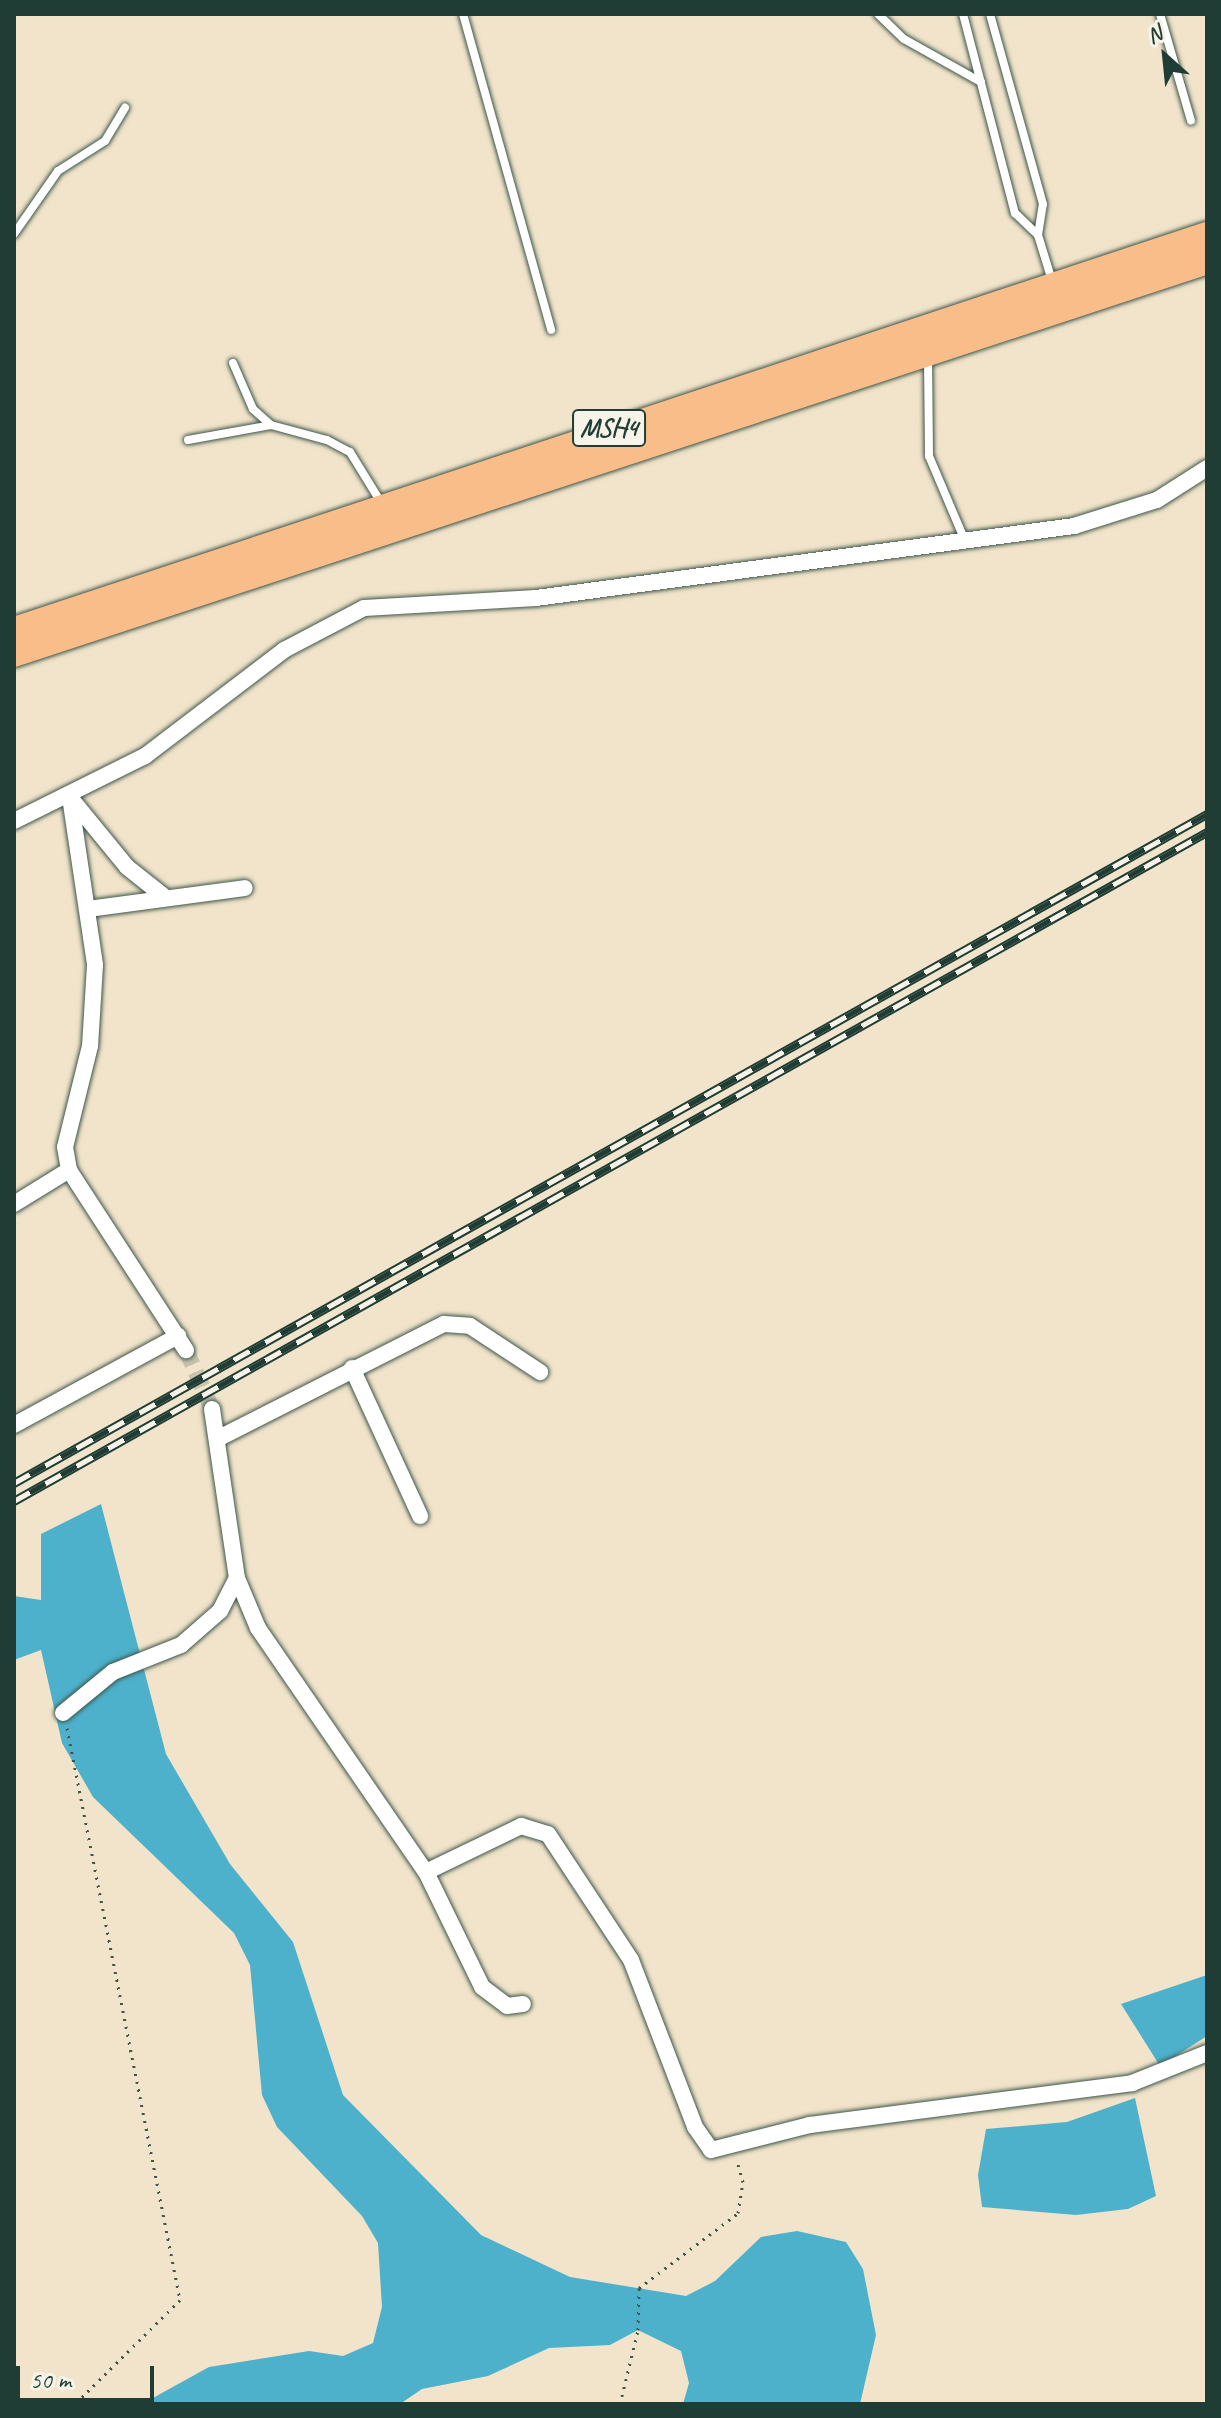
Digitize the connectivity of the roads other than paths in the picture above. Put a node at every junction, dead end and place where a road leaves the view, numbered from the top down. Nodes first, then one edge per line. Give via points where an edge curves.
1 (463, 14) edge
2 (878, 14) edge
3 (963, 14) edge
4 (990, 14) edge
5 (1160, 14) edge
6 (981, 82) junction
7 (125, 108) dead end
8 (1191, 121) dead end
9 (14, 234) edge
10 (1038, 235) junction
11 (1207, 235) edge
12 (1207, 261) edge
13 (1057, 299) junction
14 (551, 330) dead end
15 (928, 349) junction
16 (233, 363) dead end
17 (271, 425) junction
18 (188, 440) dead end
19 (1207, 468) edge
20 (382, 504) junction
21 (966, 542) junction
22 (281, 551) junction
23 (129, 603) junction
24 (14, 630) edge
25 (14, 654) edge
26 (70, 797) junction
27 (14, 821) edge
28 (245, 888) dead end
29 (166, 898) junction
30 (88, 909) junction
31 (69, 1170) junction
32 (14, 1204) edge
33 (352, 1368) junction
34 (540, 1372) dead end
35 (212, 1409) tunnel mouth
36 (14, 1425) edge
37 (221, 1437) junction
38 (420, 1516) dead end
39 (237, 1578) junction
40 (63, 1713) road end
41 (426, 1872) junction
42 (523, 2004) dead end
43 (1207, 2053) edge

1 - 14 lane
2 - 6 lane via 904,39
3 - 6 lane
4 - 10 lane via 1043,204
5 - 8 lane
6 - 10 lane via 1015,213
7 - 9 lane via 105,141 58,171
10 - 13 lane
11 - 13 main road, MSH4
12 - 13 main road, MSH4
13 - 15 main road, MSH4
13 - 20 main road, MSH4
15 - 21 lane via 929,456
15 - 22 main road, MSH4
16 - 17 lane via 253,409
17 - 18 lane
17 - 20 lane via 350,452
19 - 21 street via 1157,500 1074,526
20 - 22 main road, MSH4
21 - 26 street via 536,598 364,608 284,650 145,756
22 - 23 main road, MSH4
23 - 24 main road, MSH4
23 - 25 main road, MSH4
26 - 27 street
26 - 29 street via 127,867
26 - 30 street
28 - 29 street
29 - 30 street
30 - 31 street via 95,965 91,1032 69,1120
31 - 32 street
31 - 36 street via 182,1343
33 - 34 street via 457,1323
33 - 37 street
33 - 38 street
35 - 37 street
37 - 39 street
39 - 40 street via 204,1627 113,1672
39 - 41 street via 258,1628
41 - 42 street via 482,1987 507,2006
41 - 43 street via 521,1826 548,1834 631,1960 701,2140 711,2150 810,2125 1132,2083

